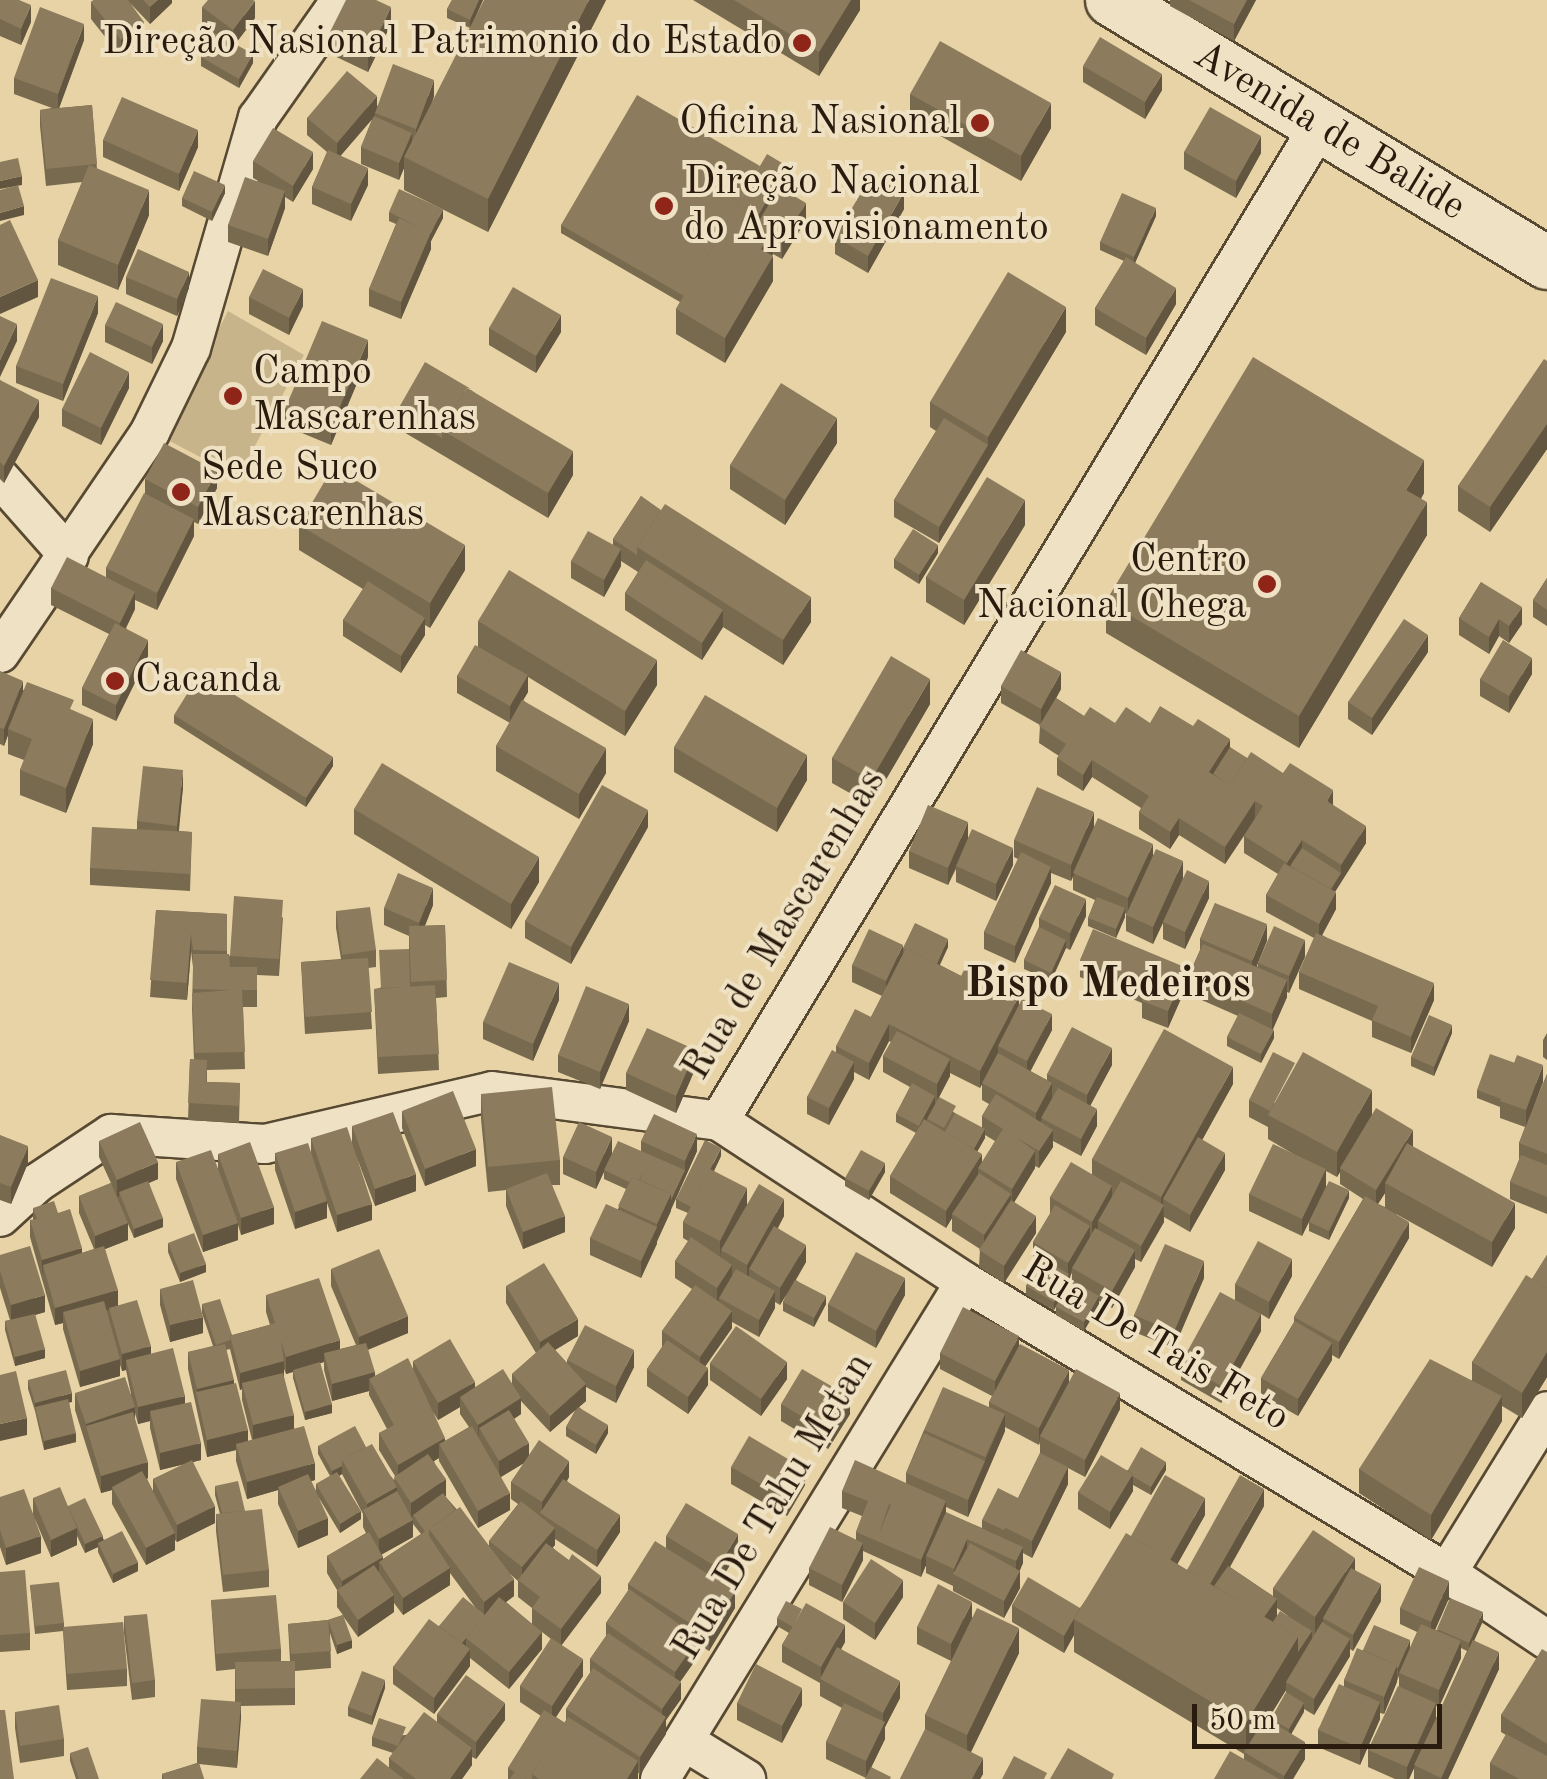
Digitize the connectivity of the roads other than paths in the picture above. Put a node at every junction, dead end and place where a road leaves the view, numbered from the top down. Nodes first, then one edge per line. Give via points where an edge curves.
1 (341, 0) edge
2 (1112, 0) edge
3 (1318, 128) junction
4 (1547, 263) edge
5 (0, 478) edge
6 (69, 556) junction
7 (0, 653) edge
8 (719, 1121) junction
9 (0, 1218) edge
10 (965, 1282) junction
11 (1547, 1411) edge
12 (1447, 1573) junction
13 (1547, 1640) edge
14 (684, 1741) junction
15 (660, 1779) edge
16 (746, 1779) edge

1 - 6 street via 258,118 190,348 150,432
2 - 3 main road, Avenida de Balide
3 - 4 main road, Avenida de Balide
3 - 8 street, Rua de Mascarenhas
5 - 6 street
6 - 7 street
8 - 9 street, Rua de Mascarenhas via 492,1090 265,1144 111,1134 37,1183
8 - 10 street, Rua De Tais Feto
10 - 12 street, Rua De Tais Feto
10 - 14 street, Rua De Tahu Metan
11 - 12 street
12 - 13 street, Rua De Tais Feto
14 - 15 street, Rua De Tahu Metan
14 - 16 street

